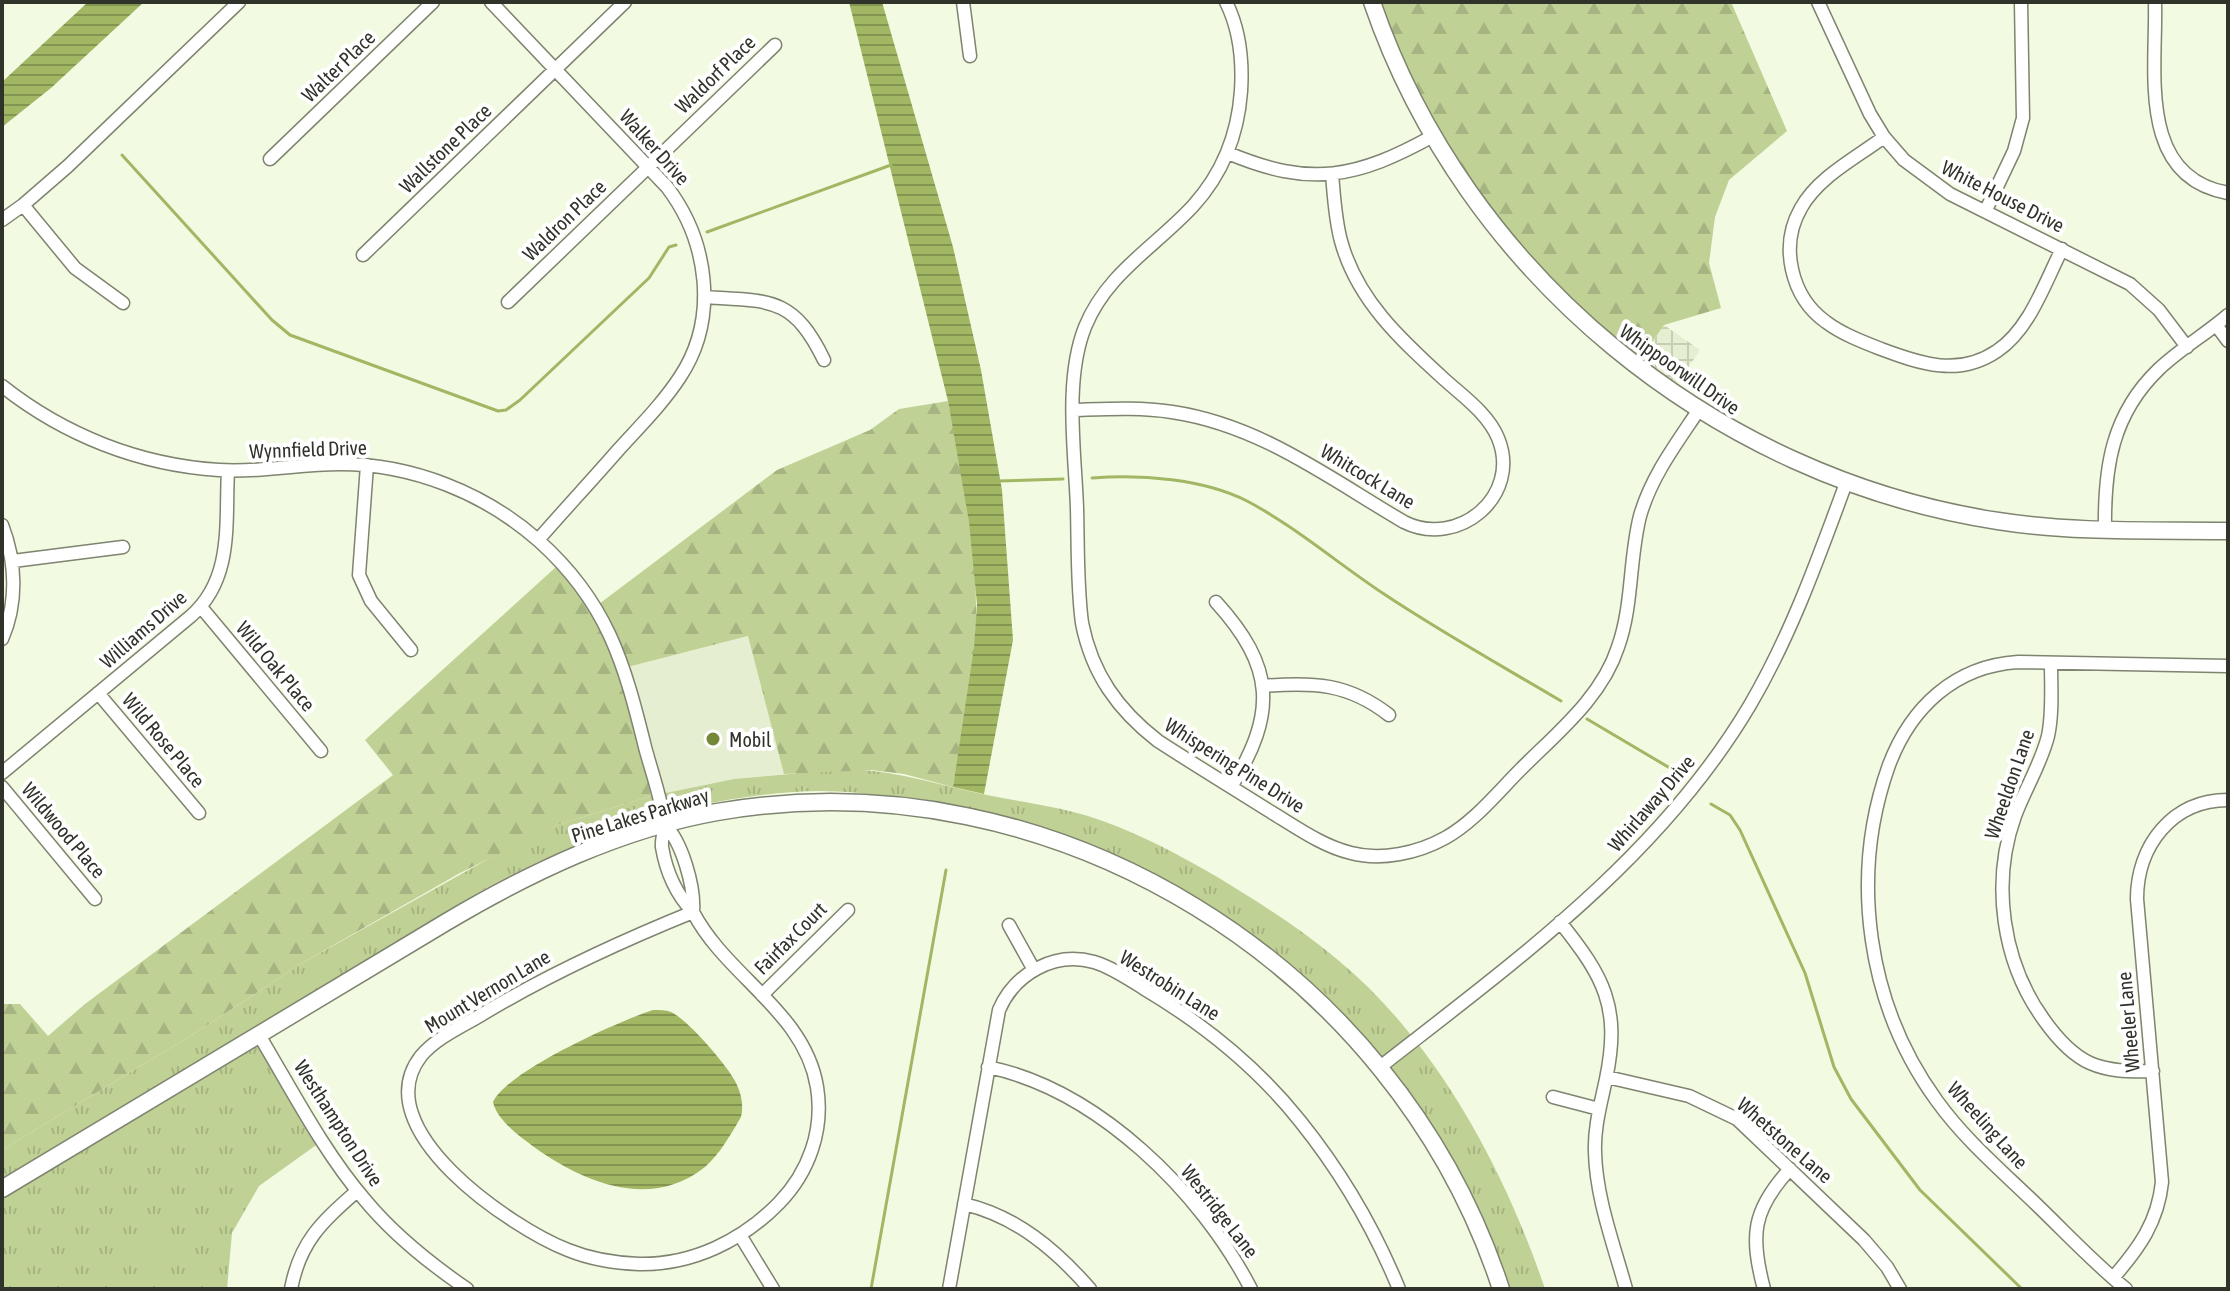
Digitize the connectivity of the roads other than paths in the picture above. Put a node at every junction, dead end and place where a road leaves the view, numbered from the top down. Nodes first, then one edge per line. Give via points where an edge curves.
1 (239, 2) edge
2 (433, 2) edge
3 (491, 2) edge
4 (625, 2) edge
5 (963, 2) edge
6 (1226, 2) edge
7 (1372, 2) edge
8 (2021, 2) edge
9 (2155, 2) edge
10 (1820, 3) edge
11 (775, 45) dead end
12 (970, 56) dead end
13 (556, 70) junction
14 (1433, 136) junction
15 (1884, 137) junction
16 (1228, 153) junction
17 (270, 159) dead end
18 (648, 166) junction
19 (1332, 174) junction
20 (2228, 193) edge
21 (23, 205) junction
22 (1986, 210) junction
23 (2, 220) edge
24 (2062, 249) junction
25 (363, 255) dead end
26 (704, 297) junction
27 (508, 302) dead end
28 (123, 303) dead end
29 (2228, 315) edge
30 (2216, 325) junction
31 (2228, 341) edge
32 (2187, 347) junction
33 (824, 360) dead end
34 (2, 386) edge
35 (1074, 410) junction
36 (1698, 411) junction
37 (367, 465) junction
38 (228, 471) junction
39 (1846, 483) junction
40 (2, 525) edge
41 (2105, 530) junction
42 (2228, 531) edge
43 (538, 540) junction
44 (123, 547) dead end
45 (13, 561) junction
46 (1216, 602) dead end
47 (201, 607) junction
48 (2, 639) edge
49 (411, 650) dead end
50 (2051, 663) junction
51 (2228, 666) edge
52 (1263, 686) junction
53 (98, 693) junction
54 (1389, 715) dead end
55 (321, 751) dead end
56 (2, 773) edge
57 (2, 787) edge
58 (1231, 787) junction
59 (2228, 800) edge
60 (199, 813) dead end
61 (665, 825) junction
62 (95, 899) dead end
63 (848, 910) dead end
64 (693, 912) junction
65 (1560, 922) junction
66 (1009, 925) dead end
67 (1034, 970) junction
68 (762, 995) junction
69 (259, 1035) junction
70 (988, 1067) junction
71 (1380, 1067) junction
72 (2153, 1071) junction
73 (1607, 1077) junction
74 (1553, 1097) dead end
75 (1599, 1109) junction
76 (1790, 1169) junction
77 (2, 1189) edge
78 (357, 1191) junction
79 (964, 1204) junction
80 (740, 1235) junction
81 (2113, 1278) junction
82 (291, 1289) edge
83 (467, 1289) edge
84 (773, 1289) edge
85 (949, 1289) edge
86 (1090, 1289) edge
87 (1251, 1289) edge
88 (1399, 1289) edge
89 (1501, 1289) edge
90 (1626, 1289) edge
91 (1764, 1289) edge
92 (1900, 1289) edge
93 (2126, 1289) edge

1 - 21 street
2 - 17 street, Walter Place
3 - 13 street, Walker Drive
4 - 13 street, Wallstone Place
5 - 12 street
6 - 16 street, Whispering Pine Drive via 1238,33 1242,70 1238,120
7 - 14 street, Whippoorwill Drive
8 - 22 street via 2023,118
9 - 20 street via 2155,111 2161,138 2191,176
10 - 15 street, White House Drive
11 - 18 street, Waldorf Place
13 - 18 street, Walker Drive
13 - 25 street, Wallstone Place
14 - 19 street via 1383,162
14 - 36 street, Whippoorwill Drive via 1493,224 1548,288 1616,351
15 - 22 street, White House Drive via 1934,185
15 - 24 street via 1821,183 1794,224 1790,257 1795,282 1808,305 1833,327 1920,363 1944,367 1976,362 2014,336
16 - 19 street via 1286,172
16 - 35 street, Whispering Pine Drive via 1193,205 1119,272 1097,303 1076,358
18 - 26 street, Walker Drive via 688,219
18 - 27 street, Waldron Place
19 - 35 street, Whitcock Lane via 1340,239 1364,293 1499,439 1501,480 1483,511 1451,528 1418,528 1277,445 1227,425 1155,410
21 - 23 street
21 - 28 street via 64,258
22 - 24 street, White House Drive
24 - 32 street, White House Drive via 2140,291
26 - 33 street via 757,300 785,309 803,323
26 - 43 street, Walker Drive via 696,342 680,377
29 - 30 street
30 - 31 street
30 - 32 street
32 - 41 street via 2152,376 2123,419 2106,472
34 - 38 street, Wynnfield Drive via 57,423 107,446 162,462
35 - 58 street, Whispering Pine Drive via 1081,610 1095,665 1109,692 1142,729
36 - 39 street, Whippoorwill Drive
36 - 58 street, Whispering Pine Drive via 1648,491 1625,624 1608,671 1587,702 1466,823 1420,849 1352,854 1308,835
37 - 38 street, Wynnfield Drive
37 - 43 street, Wynnfield Drive via 457,488
37 - 49 street via 360,582
38 - 47 street, Williams Drive via 224,560
39 - 41 street, Whippoorwill Drive via 1997,521
39 - 65 street, Whirlaway Drive via 1787,635 1738,724 1648,842
40 - 45 street
41 - 42 street, Whippoorwill Drive
43 - 61 street, Wynnfield Drive via 581,586 615,643
44 - 45 street
45 - 48 street via 13,599
46 - 52 street via 1245,637
47 - 53 street, Williams Drive
47 - 55 street, Wild Oak Place
50 - 51 street, Wheeling Lane
50 - 72 street, Wheeldon Lane via 2048,736 2015,815 2005,859 2009,946 2031,1000 2075,1055 2109,1071
50 - 81 street, Wheeling Lane via 2011,662 1978,669 1946,686 1915,716 1881,790 1871,844 1868,911 1884,996 1924,1082 1970,1140
52 - 54 street via 1334,687 1355,693
52 - 58 street via 1258,735
53 - 56 street, Williams Drive
53 - 60 street, Wild Rose Place
57 - 62 street, Wildwood Place
59 - 72 street, Wheeler Lane via 2199,804 2172,819 2153,837 2140,867 2137,899
61 - 64 street, Mount Vernon Lane via 662,847 671,878
61 - 69 street, Pine Lakes Parkway via 518,880
61 - 71 street, Pine Lakes Parkway via 752,806 860,803 953,814 1058,842 1165,888 1238,934 1309,991
63 - 68 street, Fairfax Court
64 - 68 street, Mount Vernon Lane via 711,941
64 - 80 street, Mount Vernon Lane via 558,971 437,1042 416,1064 409,1105 425,1139 460,1179 498,1211 566,1249 606,1261 660,1263 701,1254
65 - 71 street, Whirlaway Drive
65 - 73 street via 1596,970 1608,1003 1612,1031
66 - 67 street
67 - 70 street via 1002,1004
67 - 88 street, Westrobin Lane via 1069,960 1100,965 1165,1001 1232,1052 1289,1109 1341,1178
68 - 80 street, Mount Vernon Lane via 806,1050 819,1116 814,1145 798,1181
69 - 77 street, Pine Lakes Parkway
69 - 78 street, Westhampton Drive
70 - 79 street
70 - 87 street, Westridge Lane via 1054,1091 1134,1144 1200,1212
71 - 89 street, Pine Lakes Parkway via 1450,1171
72 - 81 street, Wheeler Lane via 2160,1201 2147,1235
73 - 75 street
73 - 76 street, Whetstone Lane via 1715,1107 1749,1129
74 - 75 street
75 - 90 street via 1596,1169
76 - 91 street via 1767,1196 1758,1218 1755,1250
76 - 92 street, Whetstone Lane via 1870,1246
78 - 82 street via 309,1238
78 - 83 street, Westhampton Drive via 409,1245
79 - 85 street
79 - 86 street via 1015,1223 1061,1258
80 - 84 street
81 - 93 street, Wheeling Lane

